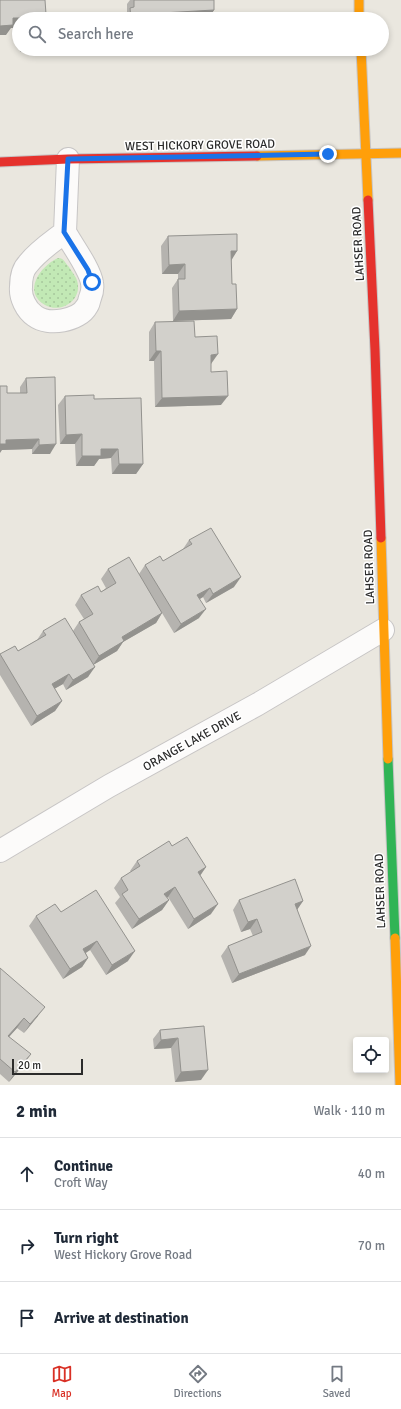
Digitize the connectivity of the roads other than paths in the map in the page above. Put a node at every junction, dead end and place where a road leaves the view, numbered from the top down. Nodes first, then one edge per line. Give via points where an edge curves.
1 (359, 0) edge
2 (359, 12) edge
3 (361, 56) edge
4 (365, 153) junction
5 (401, 153) edge
6 (68, 159) junction
7 (0, 162) edge
8 (64, 232) dead end
9 (383, 630) junction
10 (0, 851) edge
11 (400, 1085) edge

1 - 2 street
3 - 4 street, LAHSER ROAD
4 - 5 street, WEST HICKORY GROVE ROAD
4 - 6 street, WEST HICKORY GROVE ROAD
4 - 9 street, LAHSER ROAD via 375,350
6 - 7 street, WEST HICKORY GROVE ROAD
6 - 8 street
9 - 10 street, ORANGE LAKE DRIVE
9 - 11 street, LAHSER ROAD

